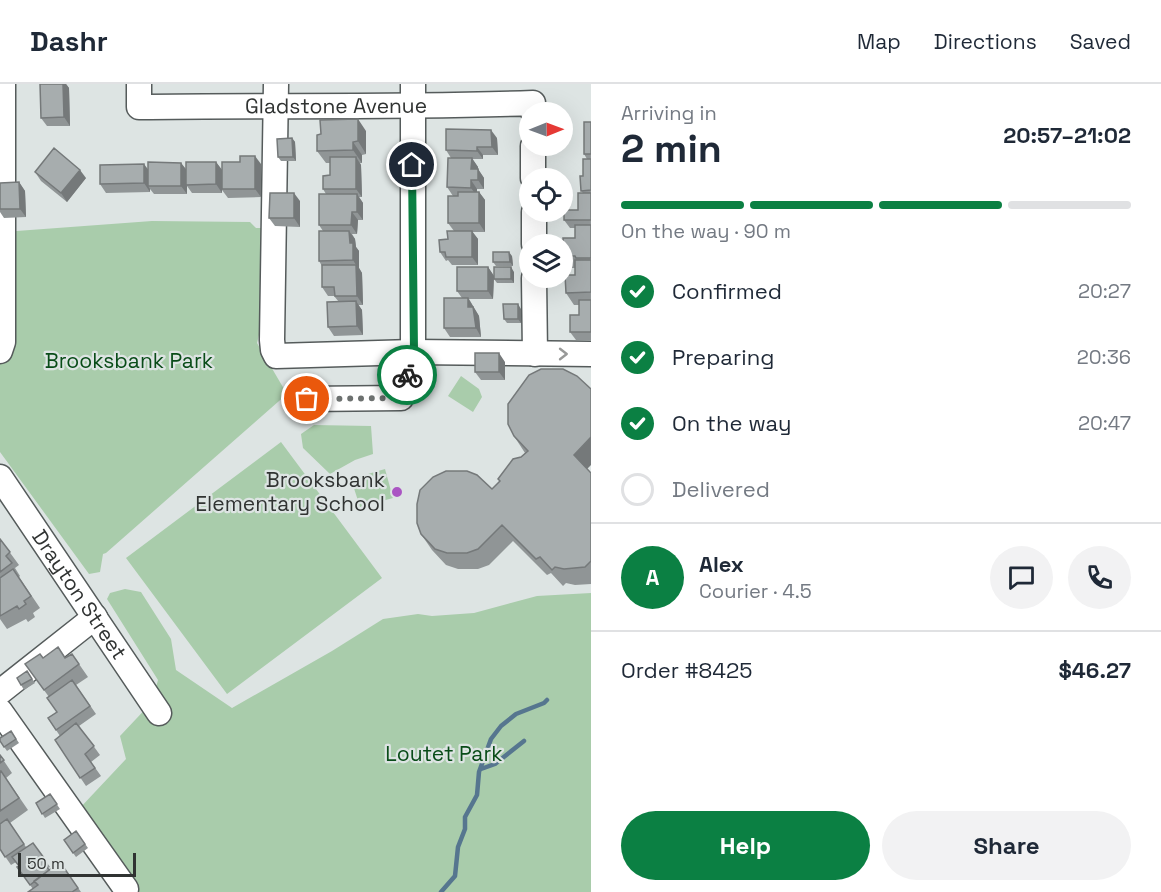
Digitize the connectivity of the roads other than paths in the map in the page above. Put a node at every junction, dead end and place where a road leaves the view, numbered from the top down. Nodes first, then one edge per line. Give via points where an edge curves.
1 (3, 84) edge
2 (276, 95) edge
3 (139, 96) edge
4 (413, 96) edge
5 (519, 107) edge
6 (534, 288) edge
7 (0, 351) edge
8 (414, 352) junction
9 (535, 354) junction
10 (591, 354) edge
11 (307, 399) dead end
12 (0, 477) edge
13 (94, 617) junction
14 (0, 692) edge
15 (0, 711) edge
16 (159, 713) dead end
17 (126, 889) dead end

1 - 7 street
2 - 3 street, Gladstone Avenue
2 - 4 street, Gladstone Avenue
2 - 8 street via 272,340 276,356
4 - 5 street, Gladstone Avenue
4 - 8 street
6 - 9 street
8 - 9 street
8 - 11 street via 401,398
9 -> 10 street
12 - 13 street, Drayton Street
13 - 14 street
13 - 16 street, Drayton Street
15 - 17 street

